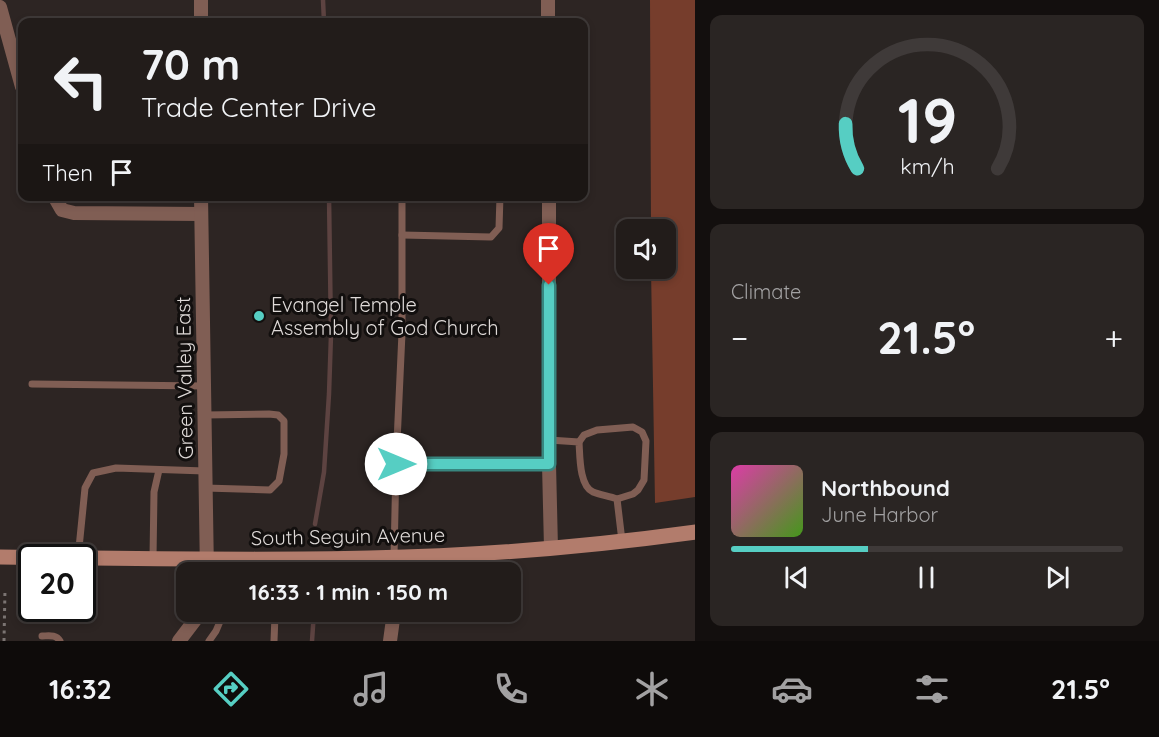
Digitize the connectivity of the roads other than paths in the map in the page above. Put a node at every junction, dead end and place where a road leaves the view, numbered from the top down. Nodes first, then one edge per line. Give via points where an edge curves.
1 (201, 0) edge
2 (548, 0) edge
3 (0, 7) edge
4 (201, 18) edge
5 (548, 18) edge
6 (18, 72) edge
7 (57, 201) edge
8 (201, 201) edge
9 (402, 201) edge
10 (500, 201) edge
11 (549, 201) edge
12 (201, 214) junction
13 (402, 235) junction
14 (32, 384) dead end
15 (205, 386) junction
16 (205, 415) junction
17 (549, 440) junction
18 (579, 441) junction
19 (396, 464) junction
20 (549, 464) junction
21 (159, 470) junction
22 (205, 471) junction
23 (205, 488) junction
24 (617, 499) junction
25 (695, 532) edge
26 (622, 541) junction
27 (79, 544) edge
28 (551, 548) junction
29 (0, 557) edge
30 (18, 557) edge
31 (394, 557) junction
32 (96, 558) edge
33 (153, 558) junction
34 (180, 562) edge
35 (206, 562) edge
36 (290, 562) edge
37 (394, 562) edge
38 (193, 622) edge
39 (219, 622) edge
40 (275, 622) edge
41 (393, 622) edge
42 (42, 636) dead end
43 (182, 640) edge
44 (60, 641) edge
45 (209, 641) edge
46 (274, 641) edge
47 (390, 641) edge

1 - 4 street
2 - 5 street
3 - 6 street
7 - 12 street via 62,210 74,213
8 - 12 street, Green Valley East
9 - 13 lane
10 - 13 lane via 499,228 491,237
11 - 17 street
12 - 15 street, Green Valley East
13 - 19 lane
14 - 15 lane
15 - 16 street, Green Valley East
16 - 22 street, Green Valley East
16 - 23 lane via 269,414 285,421 279,481 270,490
17 - 18 lane
17 - 20 street
18 - 24 lane via 584,484 591,491
18 - 24 lane via 597,430 633,427 642,432 646,441 644,480 633,494
19 - 20 lane
19 - 31 lane
20 - 28 street
21 - 22 lane
21 - 27 lane via 116,468 93,473 85,488
21 - 33 lane via 154,492
22 - 23 street, Green Valley East
23 - 35 street, Green Valley East
24 - 26 lane
25 - 26 main road, South Seguin Avenue
26 - 28 main road, South Seguin Avenue
28 - 31 main road, South Seguin Avenue
29 - 30 main road, South Seguin Avenue
31 - 36 main road, South Seguin Avenue
31 - 37 street
32 - 33 main road, South Seguin Avenue
33 - 34 main road, South Seguin Avenue
38 - 43 street
39 - 45 lane
40 - 46 lane
41 - 47 street
42 - 44 lane via 54,636

